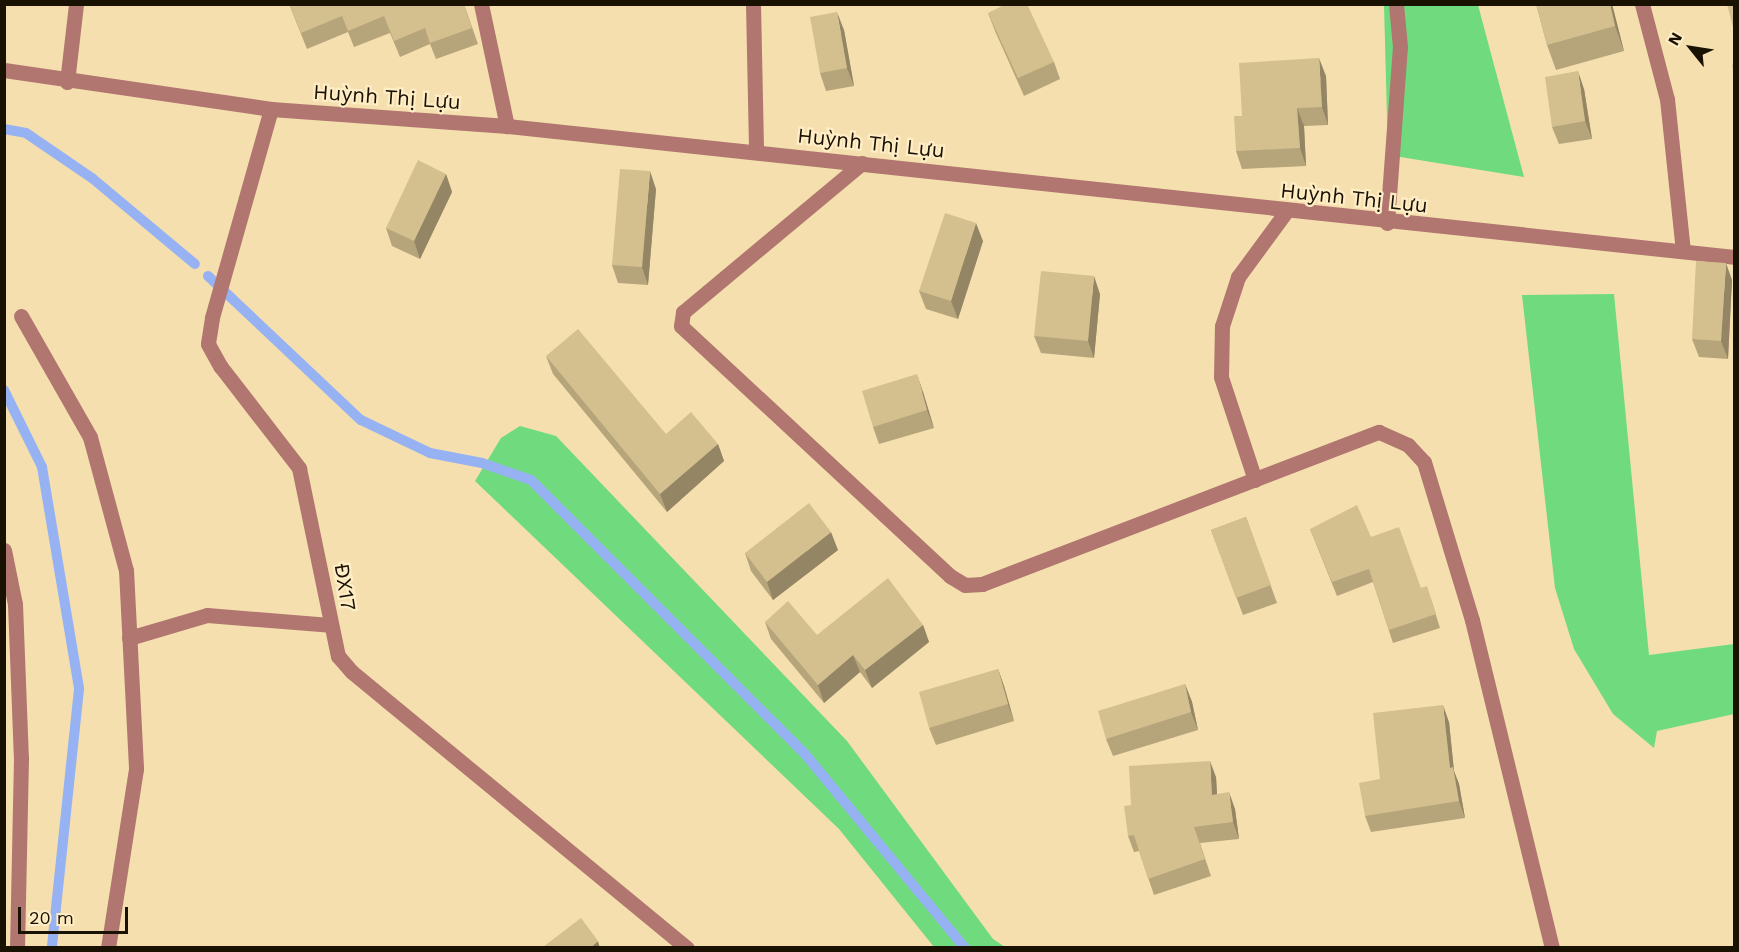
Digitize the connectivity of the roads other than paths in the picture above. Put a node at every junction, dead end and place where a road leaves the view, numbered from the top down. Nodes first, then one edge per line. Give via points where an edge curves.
1 (76, 4) edge
2 (481, 4) edge
3 (753, 4) edge
4 (1396, 4) edge
5 (1642, 4) edge
6 (4, 70) edge
7 (67, 82) junction
8 (271, 109) junction
9 (507, 126) junction
10 (756, 152) junction
11 (862, 163) junction
12 (1285, 213) junction
13 (1387, 223) junction
14 (1683, 251) junction
15 (1734, 258) edge
16 (21, 316) dead end
17 (1255, 480) junction
18 (4, 550) edge
19 (330, 625) junction
20 (129, 638) junction
21 (17, 948) edge
22 (108, 948) edge
23 (687, 948) edge
24 (1552, 948) edge

1 - 7 street
2 - 9 street
3 - 10 street
4 - 13 street via 1400,46
5 - 14 street via 1666,99
6 - 7 street, Huỳnh Thị Lựu
7 - 8 street, Huỳnh Thị Lựu
8 - 9 street, Huỳnh Thị Lựu
8 - 19 street, ĐX17 via 212,318 210,350 299,468
9 - 10 street, Huỳnh Thị Lựu
10 - 11 street, Huỳnh Thị Lựu
11 - 12 street, Huỳnh Thị Lựu
11 - 17 street via 683,312 681,326 950,576 965,585 982,584
12 - 13 street, Huỳnh Thị Lựu
12 - 17 street via 1238,277 1222,326 1221,377
13 - 14 street, Huỳnh Thị Lựu
14 - 15 street, Huỳnh Thị Lựu
16 - 20 street via 90,437 126,570
17 - 24 street via 1379,432 1408,445 1424,462 1472,620
18 - 21 street via 15,604 21,758
19 - 20 street via 207,615
19 - 23 street, ĐX17 via 339,656 352,672
20 - 22 street via 136,769

